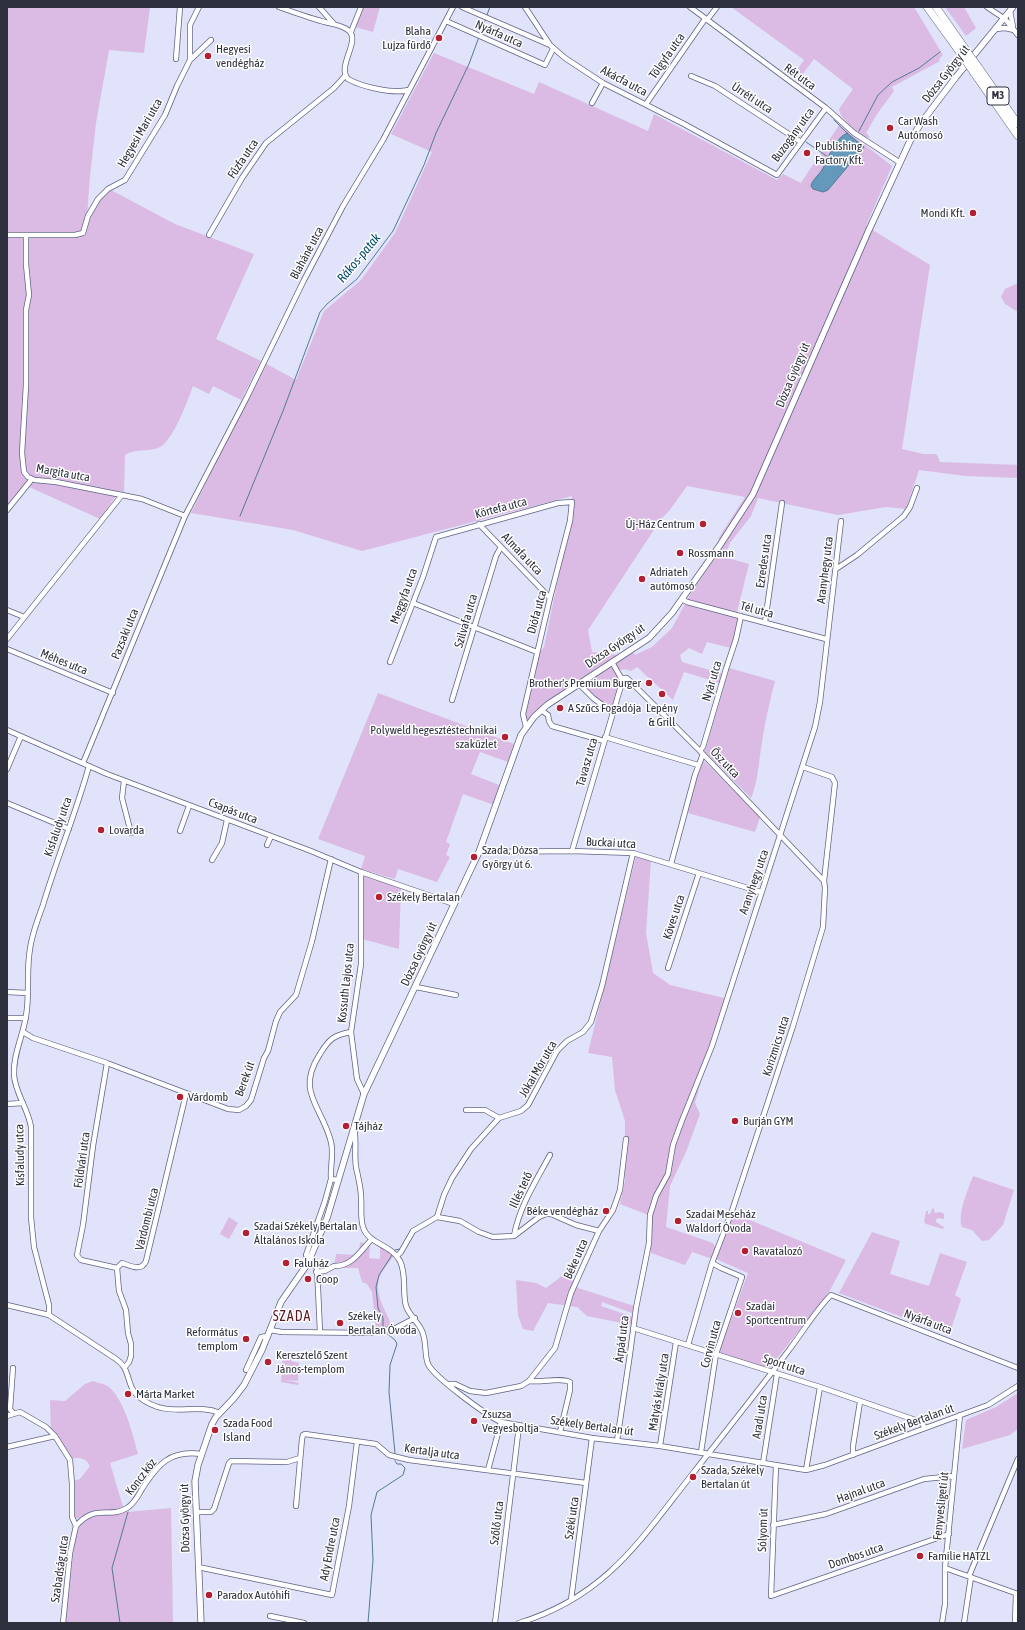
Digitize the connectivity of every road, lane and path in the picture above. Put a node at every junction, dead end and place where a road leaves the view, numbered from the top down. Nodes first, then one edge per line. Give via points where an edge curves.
1 (180, 7) edge
2 (199, 7) edge
3 (279, 7) edge
4 (319, 7) edge
5 (361, 7) edge
6 (453, 7) edge
7 (462, 7) edge
8 (525, 7) edge
9 (690, 7) edge
10 (717, 7) edge
11 (927, 7) edge
12 (936, 7) edge
13 (987, 7) edge
14 (1012, 9) edge
15 (706, 19) junction
16 (1005, 19) junction
17 (446, 21) junction
18 (334, 24) junction
19 (996, 29) junction
20 (1014, 30) junction
21 (351, 32) junction
22 (1018, 35) edge
23 (211, 40) dead end
24 (552, 47) junction
25 (964, 52) junction
26 (176, 59) dead end
27 (190, 60) junction
28 (345, 76) junction
29 (691, 76) dead end
30 (603, 83) junction
31 (409, 90) junction
32 (592, 103) dead end
33 (646, 104) junction
34 (826, 108) junction
35 (1015, 126) edge
36 (1018, 137) edge
37 (800, 142) junction
38 (899, 162) junction
39 (777, 175) joint
40 (7, 235) edge
41 (26, 235) junction
42 (209, 235) dead end
43 (32, 479) junction
44 (917, 488) dead end
45 (122, 494) junction
46 (572, 502) joint
47 (782, 503) dead end
48 (7, 510) edge
49 (186, 514) junction
50 (841, 521) dead end
51 (479, 524) junction
52 (436, 537) joint
53 (501, 547) junction
54 (836, 569) junction
55 (550, 598) junction
56 (682, 599) junction
57 (414, 603) junction
58 (7, 610) edge
59 (741, 616) junction
60 (24, 617) junction
61 (765, 622) junction
62 (475, 628) junction
63 (7, 639) edge
64 (826, 639) junction
65 (7, 649) edge
66 (537, 652) junction
67 (390, 662) dead end
68 (612, 662) junction
69 (623, 679) junction
70 (579, 684) junction
71 (113, 692) junction
72 (452, 700) dead end
73 (541, 710) junction
74 (613, 713) junction
75 (526, 727) junction
76 (7, 730) edge
77 (21, 736) junction
78 (604, 739) junction
79 (702, 753) junction
80 (83, 763) junction
81 (698, 765) junction
82 (89, 766) junction
83 (803, 767) junction
84 (95, 769) junction
85 (7, 770) edge
86 (87, 773) junction
87 (124, 781) junction
88 (7, 803) edge
89 (189, 806) junction
90 (227, 820) junction
91 (69, 829) junction
92 (180, 831) dead end
93 (132, 833) dead end
94 (780, 835) junction
95 (271, 836) junction
96 (267, 845) dead end
97 (480, 852) junction
98 (572, 852) junction
99 (633, 853) junction
100 (331, 859) junction
101 (212, 860) dead end
102 (671, 864) junction
103 (361, 872) junction
104 (699, 873) junction
105 (824, 881) junction
106 (761, 892) junction
107 (454, 904) junction
108 (668, 968) dead end
109 (416, 987) junction
110 (7, 992) edge
111 (27, 993) junction
112 (456, 995) dead end
113 (7, 1018) edge
114 (26, 1018) junction
115 (23, 1032) junction
116 (351, 1032) junction
117 (107, 1063) junction
118 (186, 1094) junction
119 (364, 1094) junction
120 (23, 1103) junction
121 (7, 1104) edge
122 (466, 1110) dead end
123 (499, 1118) junction
124 (353, 1126) junction
125 (626, 1139) dead end
126 (550, 1154) dead end
127 (330, 1179) junction
128 (338, 1180) junction
129 (437, 1217) junction
130 (599, 1231) junction
131 (514, 1236) junction
132 (372, 1239) junction
133 (650, 1240) joint
134 (397, 1256) junction
135 (309, 1260) junction
136 (712, 1263) junction
137 (117, 1268) junction
138 (316, 1274) junction
139 (7, 1305) edge
140 (49, 1315) junction
141 (415, 1318) junction
142 (633, 1328) junction
143 (270, 1330) junction
144 (320, 1332) junction
145 (268, 1336) junction
146 (676, 1342) junction
147 (688, 1345) junction
148 (716, 1354) junction
149 (125, 1367) junction
150 (13, 1368) dead end
151 (1018, 1368) edge
152 (246, 1370) dead end
153 (772, 1372) junction
154 (778, 1374) junction
155 (529, 1381) junction
156 (449, 1384) junction
157 (1018, 1386) edge
158 (820, 1387) junction
159 (860, 1402) junction
160 (10, 1410) edge
161 (220, 1413) junction
162 (960, 1415) junction
163 (7, 1416) edge
164 (501, 1422) junction
165 (519, 1426) junction
166 (925, 1428) junction
167 (560, 1432) junction
168 (55, 1436) junction
169 (592, 1438) junction
170 (617, 1441) junction
171 (357, 1442) junction
172 (660, 1446) junction
173 (7, 1447) edge
174 (701, 1452) junction
175 (710, 1452) junction
176 (201, 1454) junction
177 (853, 1455) junction
178 (300, 1458) junction
179 (1018, 1459) edge
180 (763, 1463) junction
181 (776, 1465) junction
182 (1016, 1468) edge
183 (488, 1470) junction
184 (806, 1470) junction
185 (513, 1475) junction
186 (954, 1476) junction
187 (586, 1483) junction
188 (296, 1506) dead end
189 (196, 1512) junction
190 (774, 1525) junction
191 (76, 1526) junction
192 (949, 1534) junction
193 (198, 1567) junction
194 (945, 1568) junction
195 (970, 1576) junction
196 (1017, 1594) edge
197 (770, 1596) joint
198 (571, 1600) junction
199 (270, 1616) dead end
200 (63, 1623) edge
201 (201, 1623) edge
202 (304, 1623) edge
203 (495, 1623) edge
204 (519, 1623) edge
205 (942, 1623) edge
206 (964, 1623) edge
207 (1015, 1623) edge

1 - 26 street
2 - 27 street, Hegyesi Mari utca via 190,25
3 - 18 street
4 - 18 street
5 - 21 street
6 - 17 street, Blaháné utca
7 - 24 street, Akácfa utca
8 - 24 street
9 - 15 street, Rét utca
10 - 15 street, Tölgyfa utca
11 - 25 highway, M3
12 - 25 highway, M3
13 - 16 street
14 - 16 main road, Dózsa György út
14 - 20 street
15 - 33 street, Tölgyfa utca
15 - 34 street, Rét utca
16 - 19 main road, Dózsa György út
16 - 20 street
17 - 24 street, Nyárfa utca via 545,65
17 - 31 street, Blaháné utca
18 - 21 street
19 - 20 street
19 - 38 main road, Dózsa György út via 921,123
20 - 22 street
21 - 28 street via 352,41 344,70
23 - 27 street
24 - 30 street, Akácfa utca
25 - 35 highway, M3, bridge
27 - 41 street, Hegyesi Mari utca via 163,119 125,180 108,189 98,199 88,216 82,234
28 - 31 street via 354,82 377,88
28 - 42 street, Fűzfa utca via 334,88 266,143
29 - 37 street, Úrréti utca via 715,86
30 - 32 street
30 - 33 street, Akácfa utca
31 - 49 street, Blaháné utca via 343,206
33 - 39 street, Akácfa utca
34 - 37 street, Buzogány utca
34 - 38 street, Rét utca via 854,133
35 - 36 highway
37 - 39 street, Buzogány utca
38 - 56 main road, Dózsa György út via 753,494
40 - 41 street
41 - 43 street, Margita utca via 29,295 26,310 26,385 22,457 24,472
43 - 45 street, Margita utca
43 - 48 street
44 - 54 street via 904,516
45 - 49 street, Margita utca
45 - 60 street
46 - 51 street, Körtefa utca via 558,503
46 - 55 street, Diófa utca via 570,521
47 - 61 street, Ezredes utca
49 - 71 street, Pazsaki utca
50 - 54 street, Aranyhegy utca
51 - 52 street, Körtefa utca
51 - 53 street, Almafa utca
52 - 57 street, Meggyfa utca
53 - 55 street, Almafa utca
53 - 62 street, Szilvafa utca via 496,556
54 - 64 street, Aranyhegy utca
55 - 66 street, Diófa utca
56 - 59 street, Tél utca
56 - 68 main road, Dózsa György út via 649,638
57 - 62 street
57 - 67 street, Meggyfa utca
58 - 60 street
59 - 61 street, Tél utca
59 - 79 street, Nyár utca
60 - 63 street
61 - 64 street, Tél utca
62 - 66 street
62 - 72 street, Szilvafa utca
64 - 83 street, Aranyhegy utca via 818,716
65 - 71 street, Méhes utca
66 - 75 street, Diófa utca via 523,714
68 - 69 street, Ősz utca
68 - 70 main road, Dózsa György út
69 - 74 street, Tavasz utca
69 - 79 street, Ősz utca via 627,678
70 - 73 main road, Dózsa György út
70 - 74 street
71 - 80 street, Pazsaki utca
73 - 75 main road, Dózsa György út
73 - 78 street via 548,715 552,726
74 - 78 street, Tavasz utca
75 - 97 main road, Dózsa György út via 514,750
76 - 77 street, Csapás utca
77 - 80 street, Csapás utca
77 - 85 street
78 - 81 street
78 - 98 street, Tavasz utca
79 - 81 street, Nyár utca
79 - 94 street, Ősz utca
80 - 82 street, Csapás utca
81 - 102 street, Nyár utca
82 - 84 street, Csapás utca
82 - 86 street, Kisfaludy utca
83 - 94 street, Aranyhegy utca
83 - 105 street, Korizmics utca via 832,777 835,782
84 - 86 street
84 - 87 street, Csapás utca
86 - 91 street, Kisfaludy utca
87 - 89 street, Csapás utca
87 - 93 street via 122,798
88 - 91 street
89 - 90 street, Csapás utca
89 - 92 street
90 - 95 street, Csapás utca
90 - 101 street via 222,843
91 - 111 street, Kisfaludy utca via 50,880 30,948
94 - 105 street, Ősz utca
94 - 106 street, Aranyhegy utca
95 - 96 street
95 - 100 street, Csapás utca
97 - 98 street, Buckai utca
97 - 107 main road, Dózsa György út
98 - 99 street, Buckai utca
99 - 102 street, Buckai utca
99 - 123 street, Jókai Mór utca via 591,1022 583,1032 567,1041 557,1051 528,1106
100 - 103 street, Csapás utca
100 - 118 street, Berek út via 312,941 296,995 280,1012 276,1021 251,1100 242,1108 233,1110
102 - 104 street, Buckai utca
103 - 107 street, Csapás utca
103 - 116 street, Kossuth Lajos utca via 361,964
104 - 106 street, Buckai utca
104 - 108 street, Köves utca
105 - 136 street, Korizmics utca via 823,926 793,1026 732,1211
106 - 133 street, Aranyhegy utca via 712,1046 680,1123 668,1174 656,1196 650,1215
107 - 109 main road, Dózsa György út
109 - 112 street
109 - 119 main road, Dózsa György út
110 - 111 street
111 - 114 street, Kisfaludy utca
113 - 114 street
114 - 115 street, Kisfaludy utca
115 - 117 street, Berek út via 33,1038
115 - 120 street, Kisfaludy utca via 15,1058 14,1074
116 - 119 street, Kossuth Lajos utca via 357,1079
116 - 127 street via 332,1038 315,1061 309,1078 311,1096 331,1143 333,1156
117 - 118 street, Berek út
117 - 137 street, Földvári utca via 78,1249 79,1258
118 - 137 street, Várdombi utca via 146,1261 140,1268 122,1263
119 - 124 main road, Dózsa György út
120 - 121 street
120 - 140 street, Kisfaludy utca via 31,1127 31,1218 34,1247 50,1306
122 - 123 street via 485,1110
123 - 129 street via 466,1155 444,1194
124 - 128 main road, Dózsa György út
124 - 132 street via 363,1226
125 - 130 street, Béke utca via 620,1190 613,1210
126 - 131 street, Illés tető via 530,1192
127 - 128 street
127 - 135 street via 306,1255
128 - 135 main road, Dózsa György út via 327,1218
129 - 131 street via 460,1221 493,1237
129 - 134 street via 413,1230
130 - 131 street via 546,1214
130 - 155 street, Béke utca via 571,1294 555,1348
132 - 134 street
132 - 138 street via 356,1258
133 - 142 street, Árpád utca
134 - 141 street, Székely Bertalan út via 404,1271 407,1308
135 - 138 street via 316,1266
135 - 143 main road, Dózsa György út via 281,1302
136 - 147 street, Korizmics utca
136 - 148 street, Corvin utca via 742,1277
137 - 149 street via 118,1291 126,1310 131,1344 131,1356
138 - 144 street
139 - 140 street
140 - 149 street
141 - 144 street via 402,1326 388,1330
141 - 156 street, Székely Bertalan út via 424,1336 430,1366
142 - 146 street, Sport utca
142 - 170 street, Árpád utca
143 - 144 street
143 - 145 main road, Dózsa György út
145 - 152 street, Dózsa György út via 261,1337
145 - 161 main road, Dózsa György út via 244,1385
146 - 147 street, Sport utca
146 - 172 street, Mátyás király utca
147 - 148 street, Sport utca
148 - 153 street, Sport utca
148 - 174 street, Corvin utca
149 - 161 street via 133,1391 146,1402 168,1410 213,1410
150 - 160 street
151 - 153 street, Nyárfa utca via 831,1295
153 - 154 street, Sport utca
153 - 175 street
154 - 158 street, Sport utca
154 - 180 street, Aradi utca
155 - 156 street, Béke utca via 519,1387 486,1393
155 - 167 street, Béke utca via 570,1382
156 - 164 street, Székely Bertalan út
157 - 162 street, Székely Bertalan út via 994,1402
158 - 159 street, Sport utca
158 - 184 street
159 - 166 street, Sport utca via 920,1422
159 - 177 street
160 - 163 street
160 - 168 street, Szabadság utca via 23,1412 39,1421
161 - 176 main road, Dózsa György út via 212,1424
162 - 166 street, Székely Bertalan út
162 - 186 street, Fenyvesligeti út
164 - 165 street, Székely Bertalan út
164 - 183 street
165 - 167 street, Székely Bertalan út
165 - 185 street, Szőlő utca
166 - 177 street, Székely Bertalan út
167 - 169 street, Székely Bertalan út
168 - 173 street
168 - 191 street, Szabadság utca via 70,1460 72,1518
169 - 170 street, Székely Bertalan út
169 - 187 street, Széki utca
170 - 172 street, Székely Bertalan út
171 - 178 street, Kertalja utca via 306,1434 303,1435
171 - 183 street, Kertalja utca via 376,1444 389,1455 409,1460
171 - 193 street, Ady Endre utca via 349,1506 332,1595
172 - 174 street, Székely Bertalan út
174 - 175 street, Székely Bertalan út
175 - 180 street, Székely Bertalan út
175 - 198 street via 624,1560 599,1582
176 - 189 main road, Dózsa György út via 196,1475
176 - 191 street, Koncz köz via 185,1453 170,1458 157,1469 128,1507 118,1511 92,1514
177 - 184 street, Székely Bertalan út
178 - 188 street, Kertalja utca
178 - 189 street via 287,1462 231,1461 214,1509 210,1512
179 - 182 street
180 - 181 street, Székely Bertalan út
181 - 184 street, Székely Bertalan út
181 - 190 street, Sólyom út
182 - 195 street
183 - 185 street, Kertalja utca
185 - 187 street, Kertalja utca
185 - 203 street, Szőlő utca
186 - 190 street, Hajnal utca via 924,1479 826,1514
186 - 192 street, Fenyvesligeti út
187 - 198 street, Széki utca
189 - 193 main road, Dózsa György út
190 - 197 street, Sólyom út
191 - 200 street, Szabadság utca
192 - 194 street, Fenyvesligeti út
192 - 197 street, Dombos utca
193 - 201 main road, Dózsa György út
194 - 195 street
194 - 205 street, Fenyvesligeti út
195 - 196 street
195 - 206 street
196 - 207 street
198 - 204 street via 547,1613
199 - 202 street

